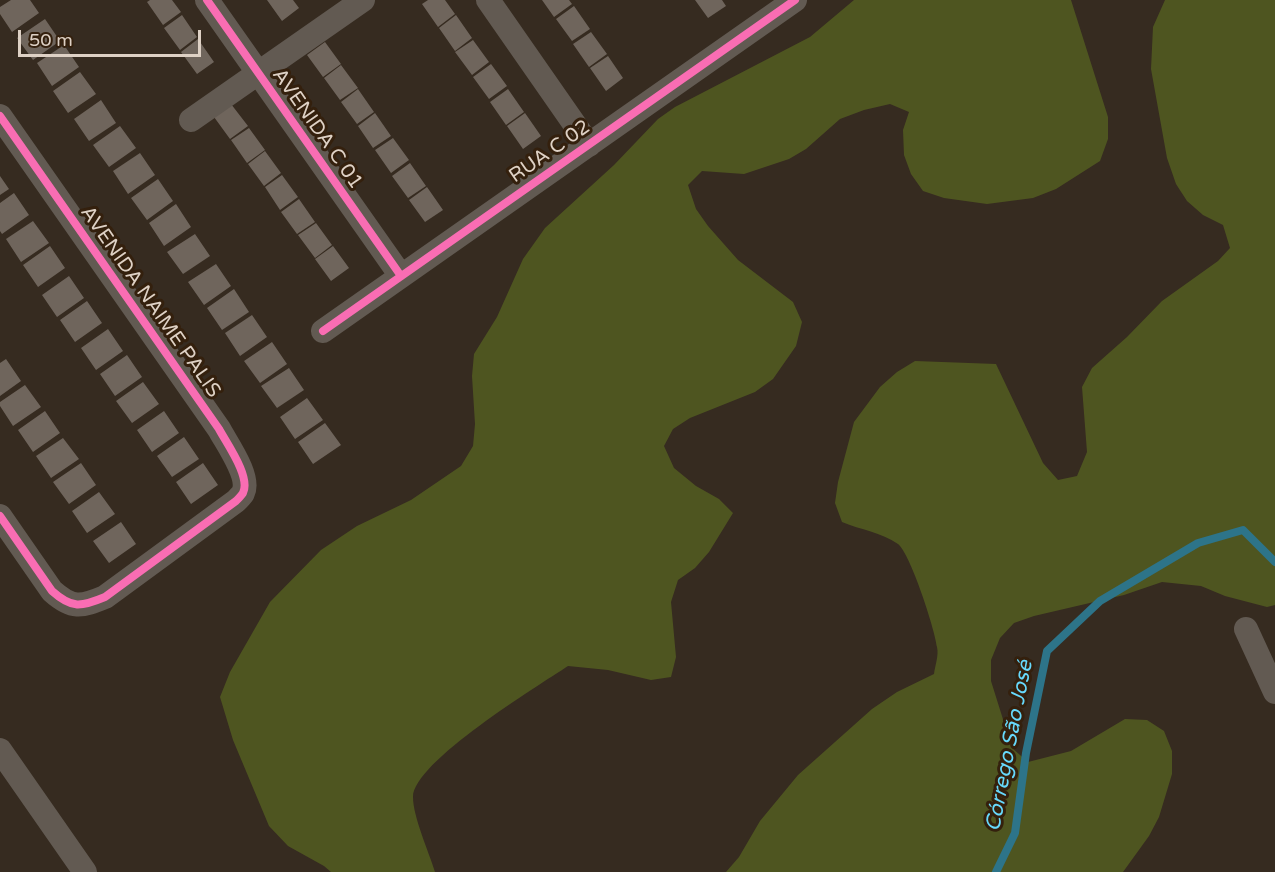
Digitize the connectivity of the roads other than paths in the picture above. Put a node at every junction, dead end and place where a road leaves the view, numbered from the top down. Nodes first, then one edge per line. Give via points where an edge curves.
1 (207, 0) edge
2 (363, 0) edge
3 (488, 0) edge
4 (780, 4) edge
5 (258, 74) junction
6 (0, 116) edge
7 (192, 120) dead end
8 (589, 144) junction
9 (401, 276) junction
10 (323, 331) dead end
11 (3, 529) edge
12 (1246, 629) dead end
13 (1275, 692) edge
14 (0, 750) edge
15 (85, 872) edge

1 - 5 street, AVENIDA C 01
2 - 5 street
3 - 8 street
4 - 8 street, RUA C 02
5 - 7 street
5 - 9 street, AVENIDA C 01
6 - 11 street, AVENIDA NAIME PALIS via 219,429 244,477 243,493 236,501 105,597 84,605 63,600 52,591
8 - 9 street, RUA C 02
9 - 10 street, RUA C 02
12 - 13 street
14 - 15 street

